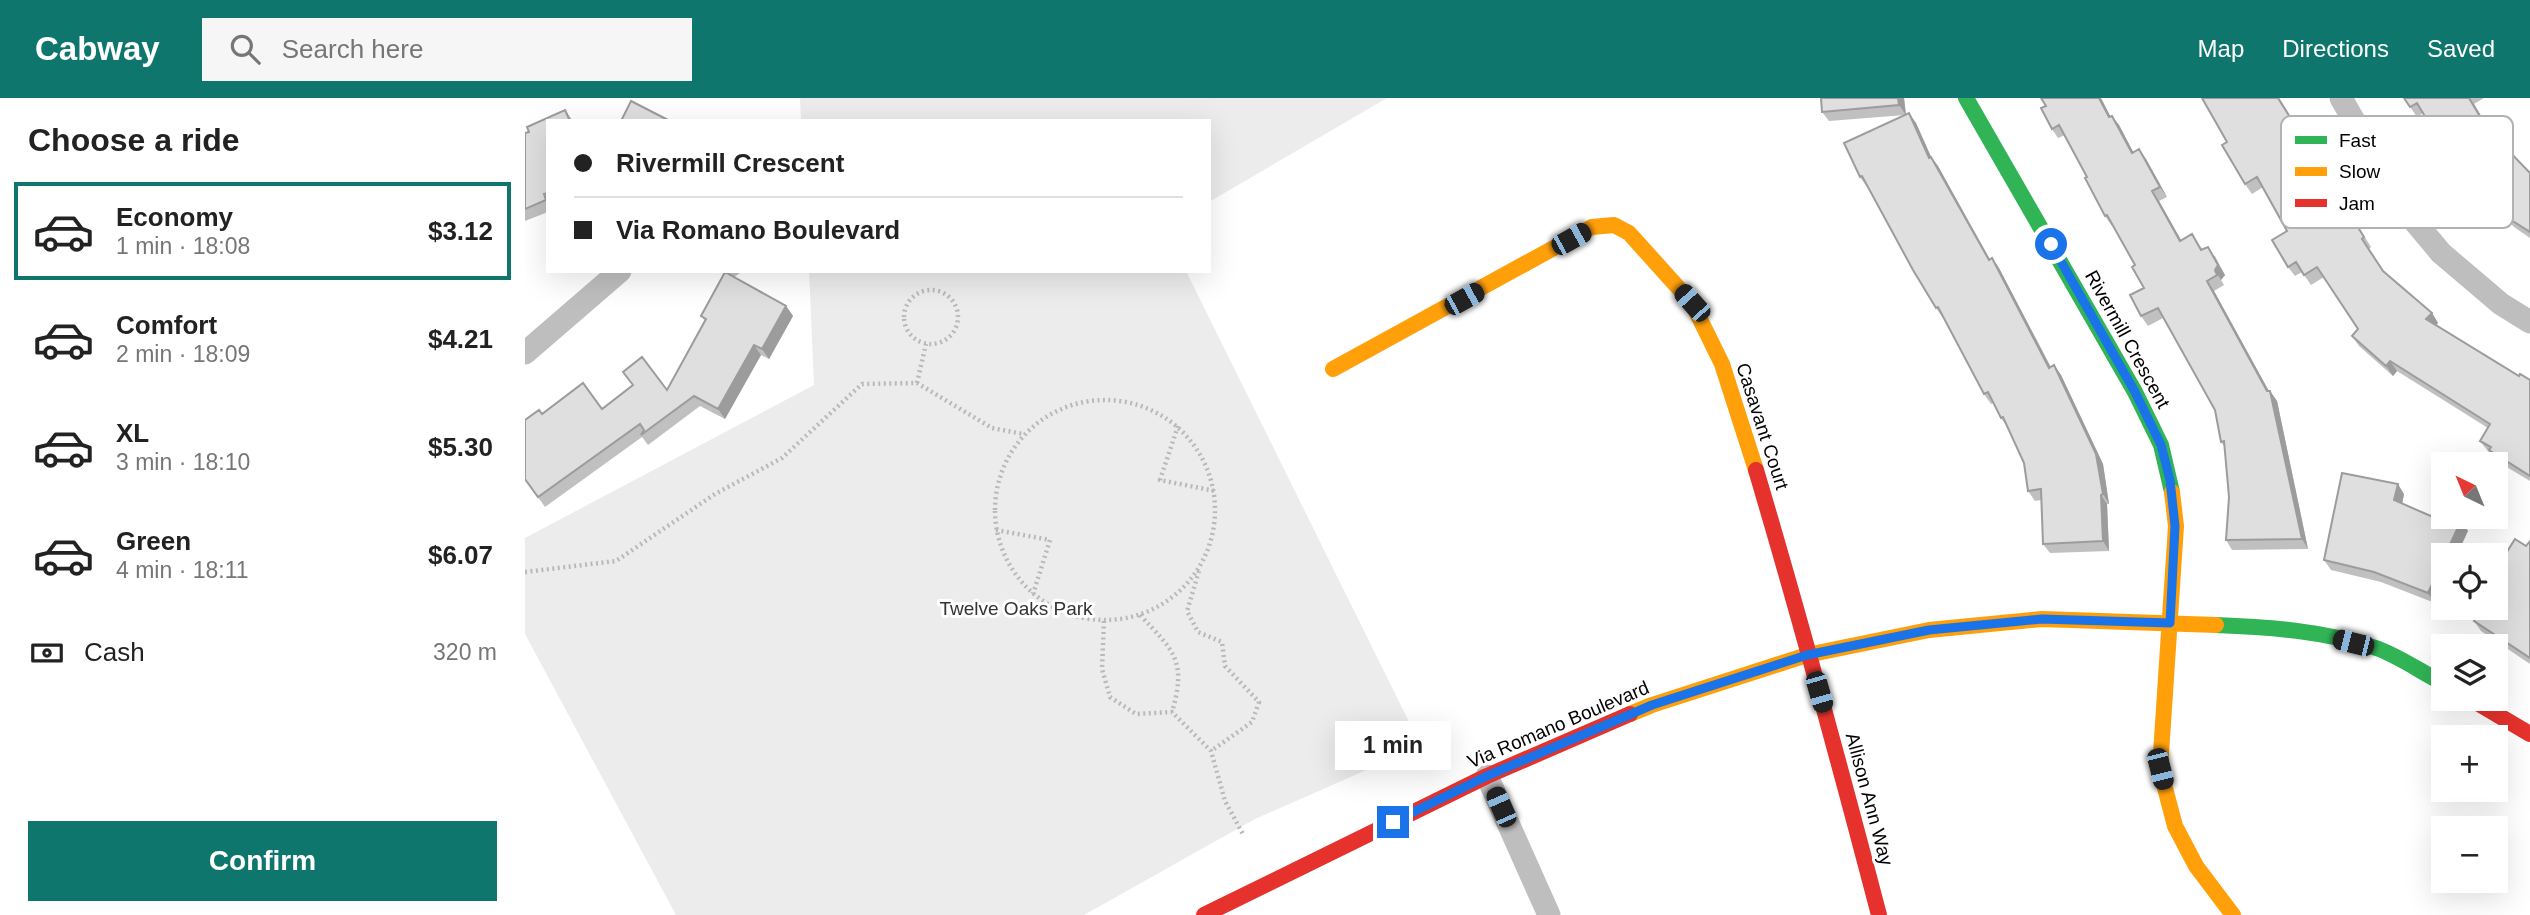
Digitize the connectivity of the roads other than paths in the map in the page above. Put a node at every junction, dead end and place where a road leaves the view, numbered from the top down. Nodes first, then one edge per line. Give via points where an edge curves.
1 (1966, 98) edge
2 (2341, 98) edge
3 (2351, 116) edge
4 (2420, 228) edge
5 (618, 273) edge
6 (2530, 322) edge
7 (525, 353) edge
8 (1333, 369) dead end
9 (2170, 623) junction
10 (1807, 655) junction
11 (2431, 677) edge
12 (2491, 711) edge
13 (2530, 734) edge
14 (1487, 776) junction
15 (1204, 915) edge
16 (1549, 915) edge
17 (1879, 915) edge
18 (2233, 915) edge

1 - 9 street, Rivermill Crescent via 2161,445 2175,526
2 - 3 street
4 - 6 street via 2441,253 2501,304
5 - 7 street
8 - 10 street, Casavant Court via 1592,227 1620,227 1692,303 1722,364
9 - 10 street, Via Romano Boulevard via 2042,619 1929,630
9 - 11 street, Via Romano Boulevard via 2268,627 2328,636 2378,649
9 - 18 street, Rivermill Crescent via 2160,769 2175,826 2196,866
10 - 14 street, Via Romano Boulevard via 1652,705
10 - 17 street, Allison Ann Way
12 - 13 street
14 - 15 street, Via Romano Boulevard
14 - 16 street

